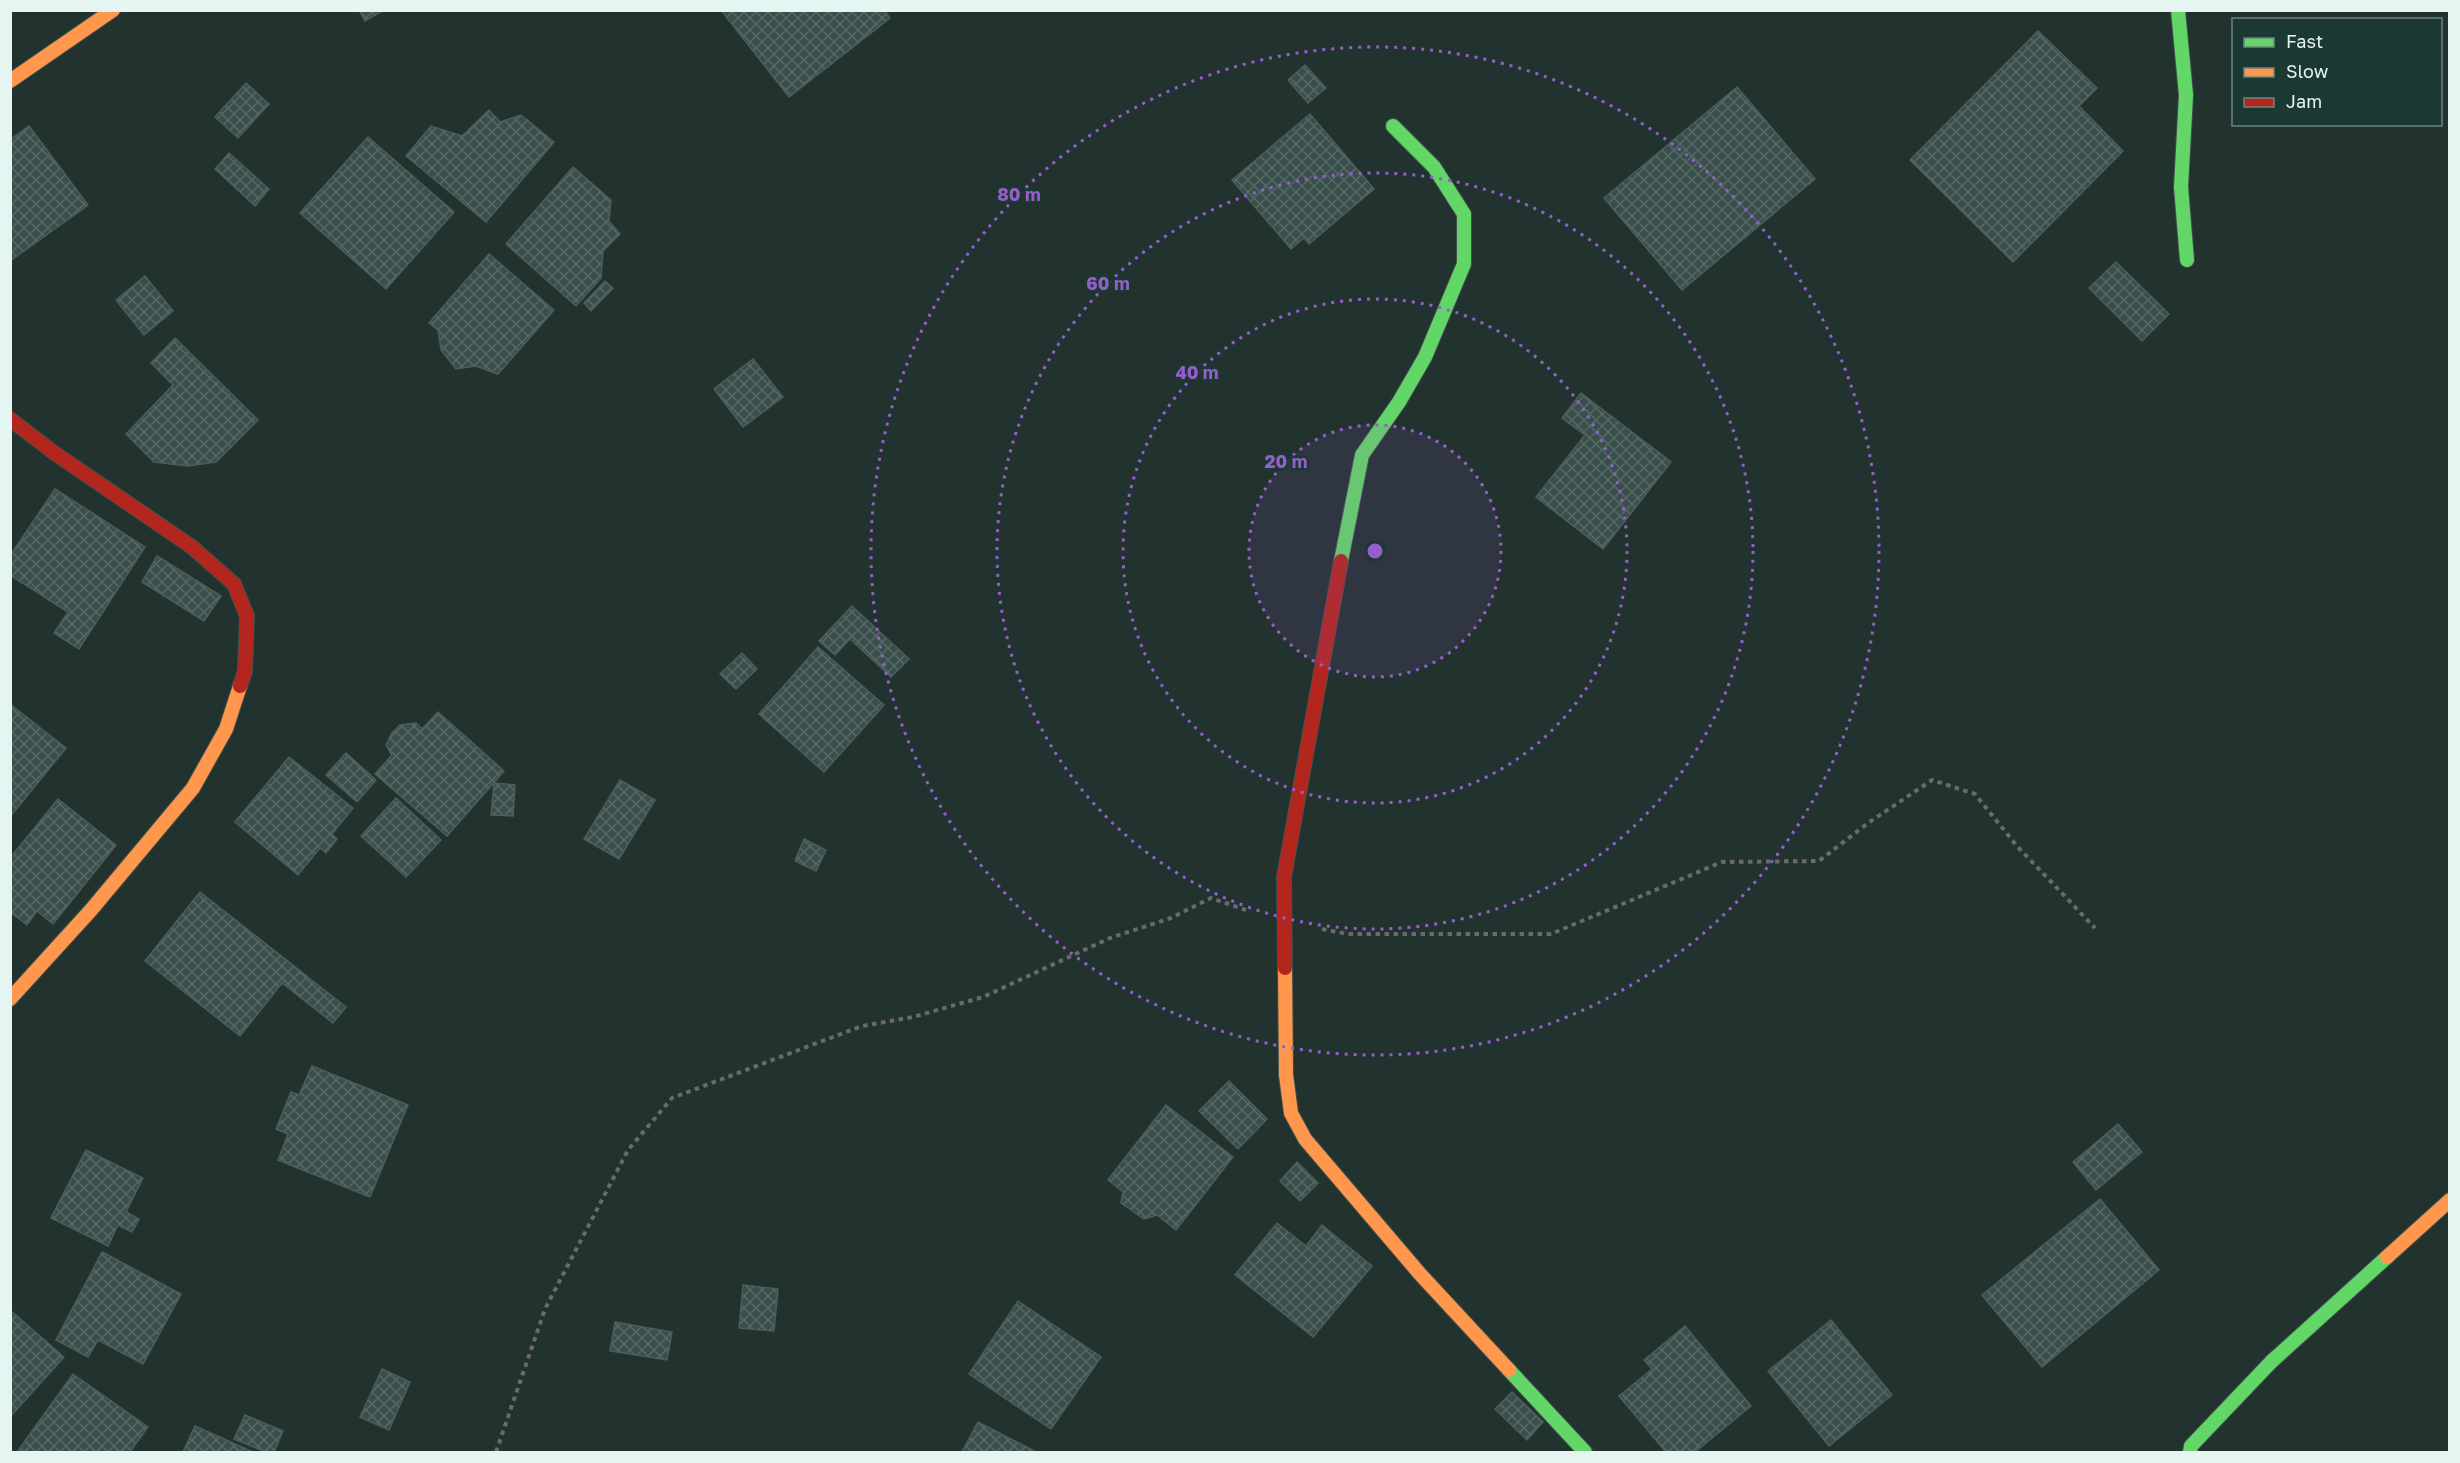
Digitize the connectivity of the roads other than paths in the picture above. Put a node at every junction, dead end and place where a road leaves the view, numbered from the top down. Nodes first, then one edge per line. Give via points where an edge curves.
1 (113, 10) edge
2 (2178, 10) edge
3 (10, 81) edge
4 (1393, 126) dead end
5 (2187, 260) dead end
6 (10, 418) edge
7 (10, 999) edge
8 (2450, 1200) edge
9 (1585, 1452) edge
10 (2190, 1452) edge

1 - 3 street
2 - 5 street via 2186,95 2181,187
4 - 9 street via 1434,167 1464,214 1464,264 1425,357 1400,402 1362,455 1284,877 1286,1075 1291,1113 1305,1139 1420,1274
6 - 7 street via 192,547 234,584 247,616 245,671 226,729 193,788
8 - 10 street via 2271,1362 2191,1446

